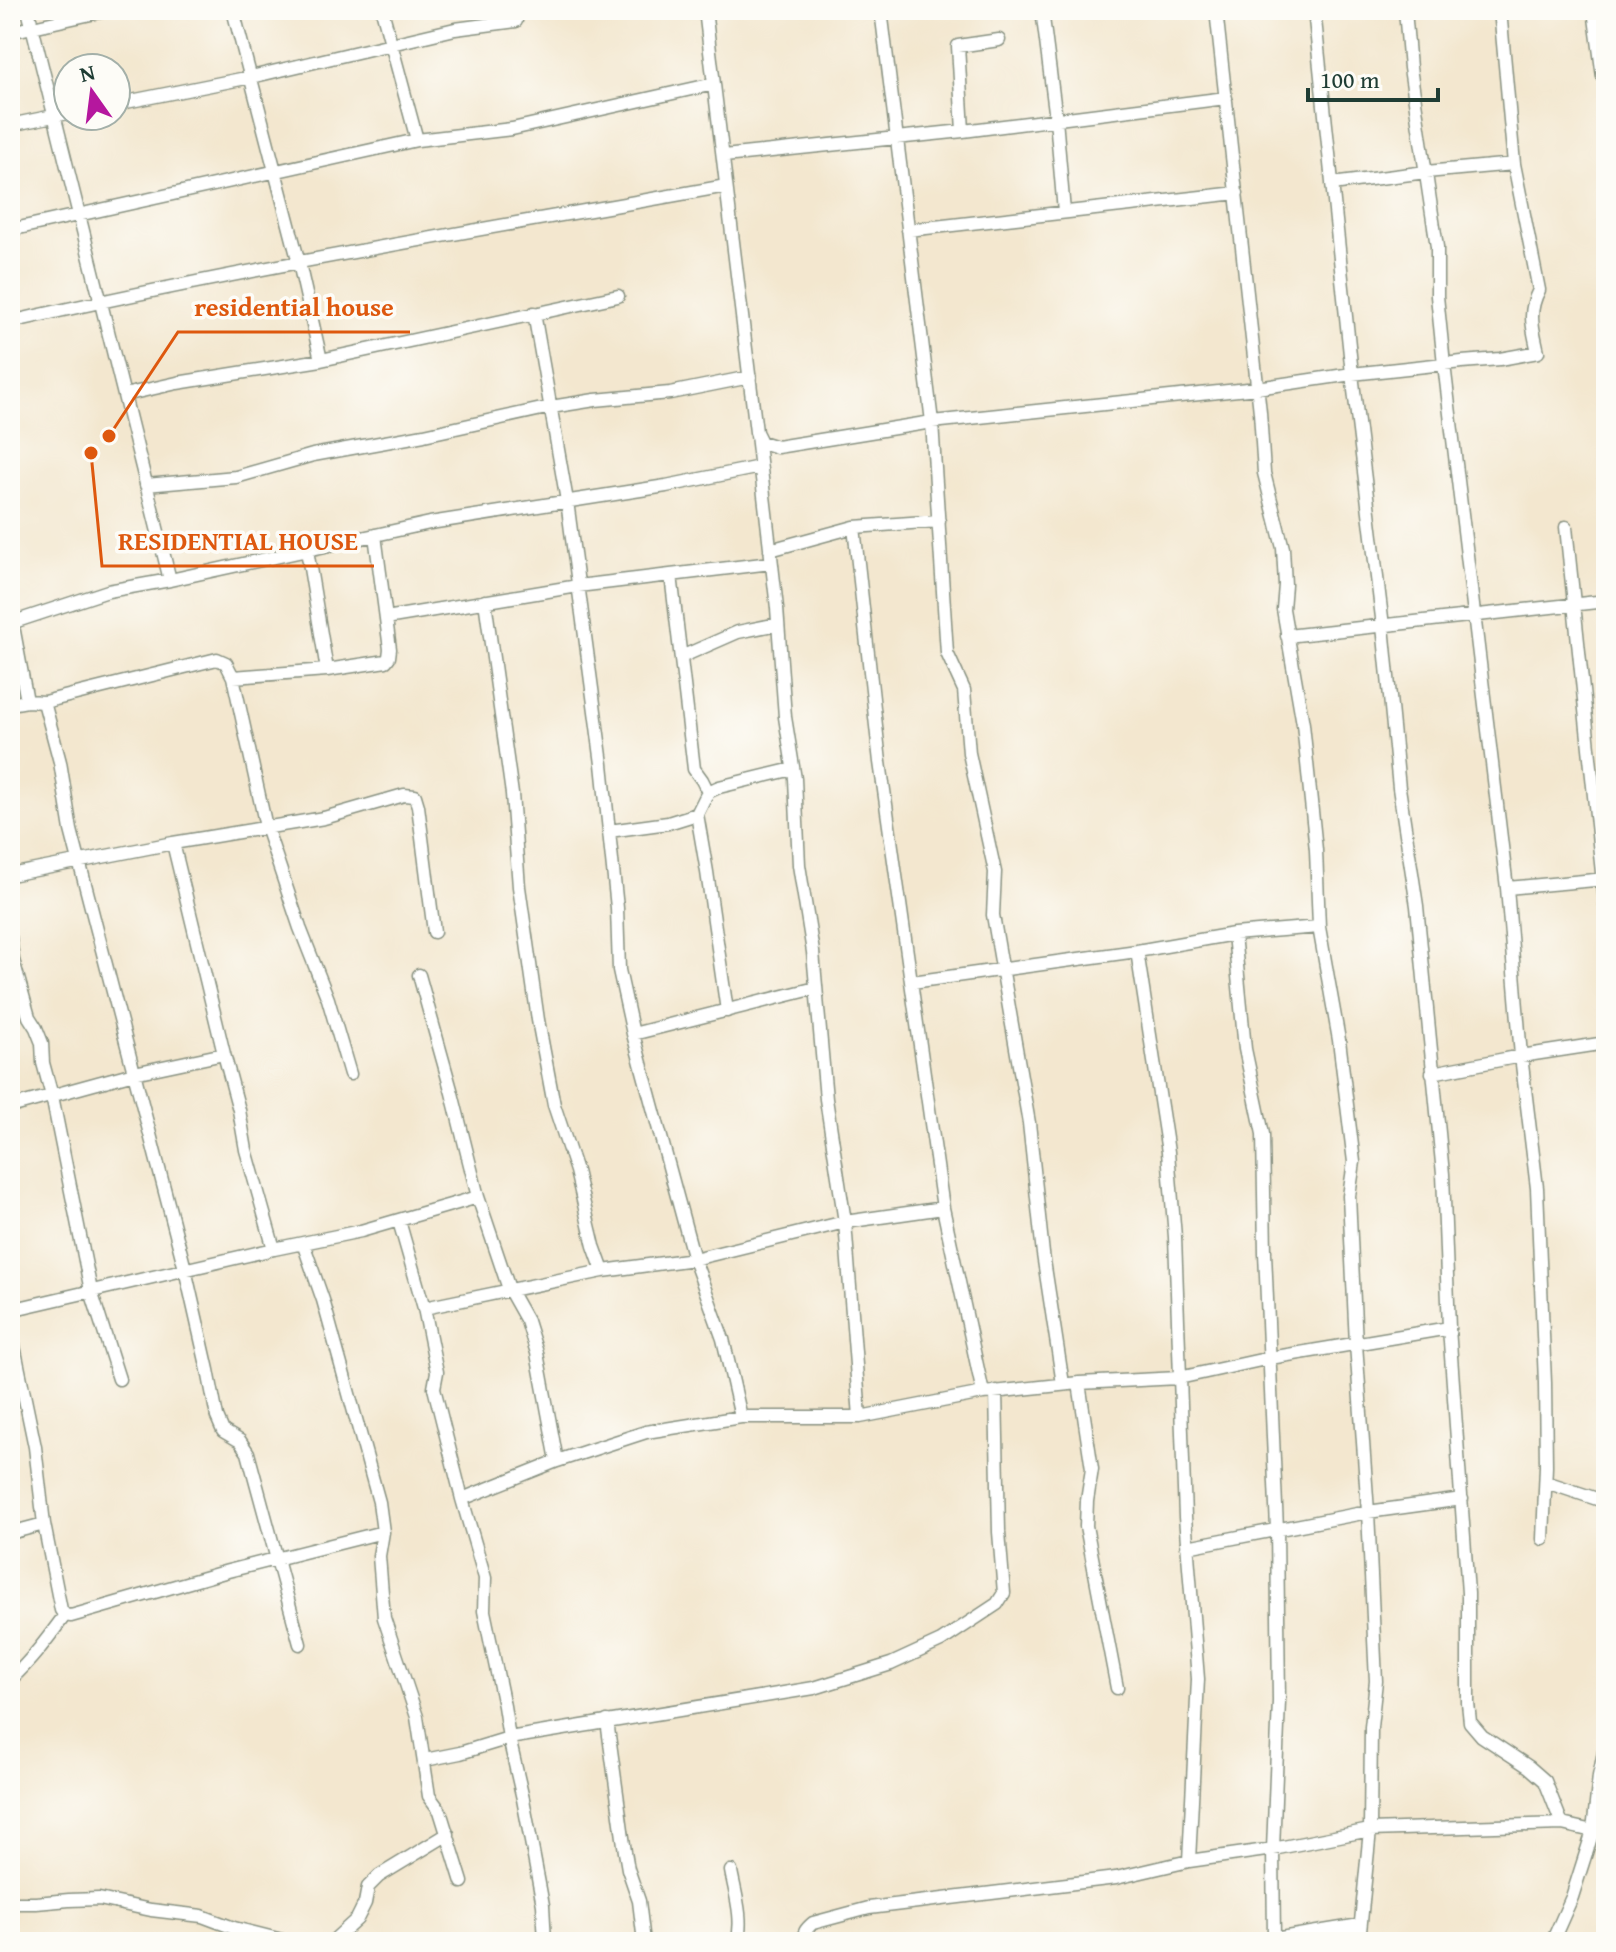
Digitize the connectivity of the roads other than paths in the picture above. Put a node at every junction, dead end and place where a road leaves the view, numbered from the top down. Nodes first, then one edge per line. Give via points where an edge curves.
1 (28, 10) edge
2 (109, 10) edge
3 (233, 10) edge
4 (382, 10) edge
5 (705, 10) edge
6 (881, 10) edge
7 (1042, 10) edge
8 (1216, 10) edge
9 (1314, 10) edge
10 (1405, 10) edge
11 (1500, 10) edge
12 (1594, 10) edge
13 (516, 21) dead end
14 (32, 27) junction
15 (10, 32) edge
16 (999, 40) dead end
17 (391, 45) junction
18 (251, 77) junction
19 (1603, 77) dead end
20 (714, 84) junction
21 (1226, 98) junction
22 (132, 101) edge
23 (52, 108) edge
24 (52, 116) edge
25 (1056, 119) junction
26 (10, 125) edge
27 (963, 131) junction
28 (58, 132) edge
29 (897, 138) junction
30 (417, 140) junction
31 (724, 156) junction
32 (1514, 164) junction
33 (275, 170) junction
34 (1426, 172) junction
35 (1332, 184) junction
36 (726, 186) junction
37 (1237, 193) junction
38 (1064, 212) junction
39 (80, 215) junction
40 (10, 230) edge
41 (908, 230) junction
42 (299, 263) junction
43 (618, 296) dead end
44 (100, 301) junction
45 (534, 313) junction
46 (10, 322) edge
47 (321, 360) junction
48 (1444, 364) junction
49 (1352, 374) junction
50 (750, 377) junction
51 (1257, 388) junction
52 (124, 395) junction
53 (551, 407) junction
54 (932, 422) junction
55 (756, 432) junction
56 (760, 467) junction
57 (146, 485) junction
58 (567, 501) junction
59 (939, 521) junction
60 (854, 527) junction
61 (1566, 527) dead end
62 (375, 535) junction
63 (307, 550) junction
64 (771, 556) junction
65 (671, 575) junction
66 (170, 580) junction
67 (578, 586) junction
68 (485, 601) junction
69 (1606, 601) edge
70 (1575, 604) junction
71 (1474, 615) junction
72 (386, 618) junction
73 (778, 624) junction
74 (1383, 626) junction
75 (1287, 636) junction
76 (681, 657) junction
77 (327, 670) junction
78 (233, 677) junction
79 (27, 701) junction
80 (44, 702) junction
81 (10, 704) edge
82 (793, 769) junction
83 (708, 792) junction
84 (697, 814) junction
85 (266, 827) junction
86 (609, 831) junction
87 (173, 843) junction
88 (79, 862) junction
89 (10, 875) edge
90 (1604, 879) edge
91 (1507, 888) junction
92 (1606, 911) edge
93 (1319, 927) junction
94 (434, 932) dead end
95 (1234, 934) junction
96 (10, 937) edge
97 (1137, 951) junction
98 (1003, 969) junction
99 (419, 975) dead end
100 (912, 982) junction
101 (816, 988) junction
102 (727, 1011) junction
103 (633, 1034) junction
104 (1606, 1043) edge
105 (224, 1054) junction
106 (1521, 1056) junction
107 (134, 1073) junction
108 (1432, 1073) junction
109 (350, 1074) dead end
110 (52, 1096) junction
111 (10, 1107) edge
112 (478, 1197) junction
113 (943, 1208) junction
114 (399, 1221) junction
115 (845, 1222) junction
116 (303, 1243) junction
117 (274, 1249) junction
118 (694, 1259) junction
119 (185, 1269) junction
120 (603, 1271) junction
121 (509, 1289) junction
122 (91, 1291) junction
123 (424, 1308) junction
124 (10, 1310) edge
125 (10, 1327) edge
126 (1449, 1328) junction
127 (1356, 1344) junction
128 (1270, 1358) junction
129 (1179, 1378) junction
130 (119, 1379) dead end
131 (1079, 1383) junction
132 (1063, 1384) junction
133 (989, 1392) junction
134 (741, 1417) junction
135 (860, 1417) junction
136 (557, 1461) junction
137 (1546, 1482) junction
138 (462, 1499) junction
139 (1462, 1499) junction
140 (1606, 1502) edge
141 (1368, 1512) junction
142 (44, 1524) junction
143 (1277, 1529) junction
144 (383, 1532) junction
145 (10, 1533) edge
146 (1543, 1539) dead end
147 (1187, 1547) junction
148 (278, 1558) junction
149 (65, 1615) junction
150 (300, 1644) dead end
151 (10, 1680) edge
152 (1117, 1688) dead end
153 (607, 1721) junction
154 (509, 1738) junction
155 (1606, 1743) edge
156 (425, 1760) junction
157 (1562, 1824) junction
158 (1370, 1830) junction
159 (1599, 1832) edge
160 (448, 1834) junction
161 (1273, 1849) junction
162 (1189, 1861) junction
163 (731, 1871) dead end
164 (462, 1882) dead end
165 (10, 1903) edge
166 (1360, 1925) junction
167 (234, 1928) junction
168 (1274, 1939) junction
169 (235, 1942) edge
170 (290, 1942) edge
171 (332, 1942) edge
172 (545, 1942) edge
173 (644, 1942) edge
174 (737, 1942) edge
175 (804, 1942) edge
176 (1256, 1942) edge
177 (1359, 1942) edge
178 (1552, 1942) edge

1 - 14 street
2 - 14 street
3 - 18 street
4 - 17 street
5 - 20 street
6 - 29 street
7 - 25 street
8 - 21 street
9 - 35 street
10 - 34 street
11 - 32 street
12 - 19 street
13 - 17 street
14 - 15 street
14 - 23 street
16 - 27 street via 958,46
17 - 18 street
17 - 30 street
18 - 22 street
18 - 33 street
20 - 30 street via 512,129
20 - 31 street
21 - 25 street
21 - 37 street
24 - 26 street
25 - 27 street
25 - 38 street
27 - 29 street
28 - 39 street
29 - 31 street
29 - 41 street
30 - 33 street
31 - 36 street
32 - 34 street
32 - 48 street via 1539,290 1531,317 1538,352
33 - 39 street
33 - 42 street
34 - 35 street
34 - 48 street
35 - 49 street
36 - 42 street
36 - 50 street
37 - 38 street
37 - 51 street
38 - 41 street
39 - 40 street
39 - 44 street
41 - 54 street
42 - 44 street
42 - 47 street
43 - 45 street
44 - 46 street
44 - 52 street
45 - 47 street
45 - 53 street
47 - 52 street
48 - 49 street
48 - 71 street
49 - 51 street
49 - 74 street
50 - 53 street
50 - 55 street
51 - 54 street
51 - 75 street via 1264,473 1283,548
52 - 57 street
53 - 57 street via 313,455 236,477
53 - 58 street
54 - 55 street via 777,447 761,442
54 - 59 street
55 - 56 street
56 - 58 street
56 - 64 street
57 - 66 street
58 - 62 street
58 - 67 street
59 - 60 street
59 - 98 street via 947,653 964,690 969,753 995,872 993,915
60 - 64 street
60 - 100 street
61 - 70 street
62 - 63 street
62 - 72 street
63 - 66 street
63 - 77 street
64 - 65 street
64 - 73 street
65 - 67 street
65 - 76 street
66 - 79 street via 108,591 17,621 13,626
67 - 68 street
67 - 86 street
68 - 72 street
68 - 120 street via 538,1020 554,1105
69 - 70 street
70 - 71 street
70 - 90 street
71 - 74 street
71 - 91 street
72 - 77 street via 386,661
73 - 76 street via 738,632
73 - 82 street
74 - 75 street
74 - 108 street
75 - 93 street via 1303,724
76 - 83 street via 694,769
77 - 78 street
78 - 80 street via 226,663 217,659
78 - 85 street
79 - 80 street
79 - 81 street
80 - 88 street
82 - 83 street
82 - 101 street via 799,865
83 - 84 street
84 - 86 street
84 - 102 street
85 - 87 street
85 - 94 street via 415,796
85 - 109 street
86 - 103 street via 619,970
87 - 88 street
87 - 105 street
88 - 89 street
88 - 107 street
90 - 91 street
90 - 92 street
91 - 106 street
93 - 95 street
93 - 127 street via 1354,1162 1349,1196
95 - 97 street
95 - 128 street via 1245,1049 1263,1134
96 - 110 street
97 - 98 street
97 - 129 street via 1168,1152
98 - 100 street
98 - 132 street
99 - 112 street
100 - 113 street
101 - 102 street
101 - 115 street
102 - 103 street
103 - 118 street
104 - 106 street
105 - 107 street
105 - 117 street
106 - 108 street
106 - 137 street via 1537,1188
107 - 110 street
107 - 119 street
108 - 126 street via 1443,1174
110 - 111 street
110 - 122 street
112 - 114 street
112 - 121 street
113 - 115 street
113 - 133 street
114 - 116 street
114 - 123 street
115 - 118 street
115 - 135 street
116 - 117 street
116 - 144 street via 379,1502
117 - 119 street
118 - 120 street
118 - 134 street via 723,1339
119 - 122 street
119 - 148 street via 217,1417 223,1431 248,1453
120 - 121 street
121 - 123 street
121 - 136 street via 537,1353
122 - 124 street
122 - 130 street
123 - 138 street via 437,1372 434,1388
125 - 142 street via 35,1447
126 - 127 street
126 - 139 street
127 - 128 street
127 - 141 street
128 - 129 street
128 - 143 street
129 - 131 street
129 - 147 street
131 - 132 street
131 - 152 street via 1092,1469 1086,1526
132 - 133 street
133 - 135 street
133 - 153 street via 1004,1593 997,1604 941,1641 891,1664 814,1688
134 - 135 street
134 - 136 street via 646,1432
136 - 138 street
137 - 140 street
137 - 146 street
138 - 154 street via 485,1578 484,1611
139 - 141 street
139 - 157 street via 1470,1722 1545,1781
141 - 143 street
141 - 158 street via 1376,1681
142 - 145 street
142 - 149 street
143 - 147 street
143 - 161 street via 1279,1701
144 - 148 street
144 - 156 street via 379,1556 384,1618 417,1717
147 - 162 street via 1198,1679
148 - 149 street
148 - 150 street
149 - 151 street
153 - 154 street
153 - 173 street
154 - 156 street
154 - 172 street via 543,1905
155 - 159 street via 1599,1776
156 - 160 street via 429,1796
157 - 158 street
157 - 159 street
158 - 161 street
158 - 166 street
159 - 178 street
160 - 164 street
160 - 171 street via 379,1876 368,1887 357,1919
161 - 162 street
161 - 168 street
162 - 175 street via 1116,1878 869,1908 813,1923
163 - 174 street
165 - 167 street via 99,1899 202,1916
166 - 168 street
166 - 177 street
167 - 169 street
167 - 170 street
168 - 176 street

